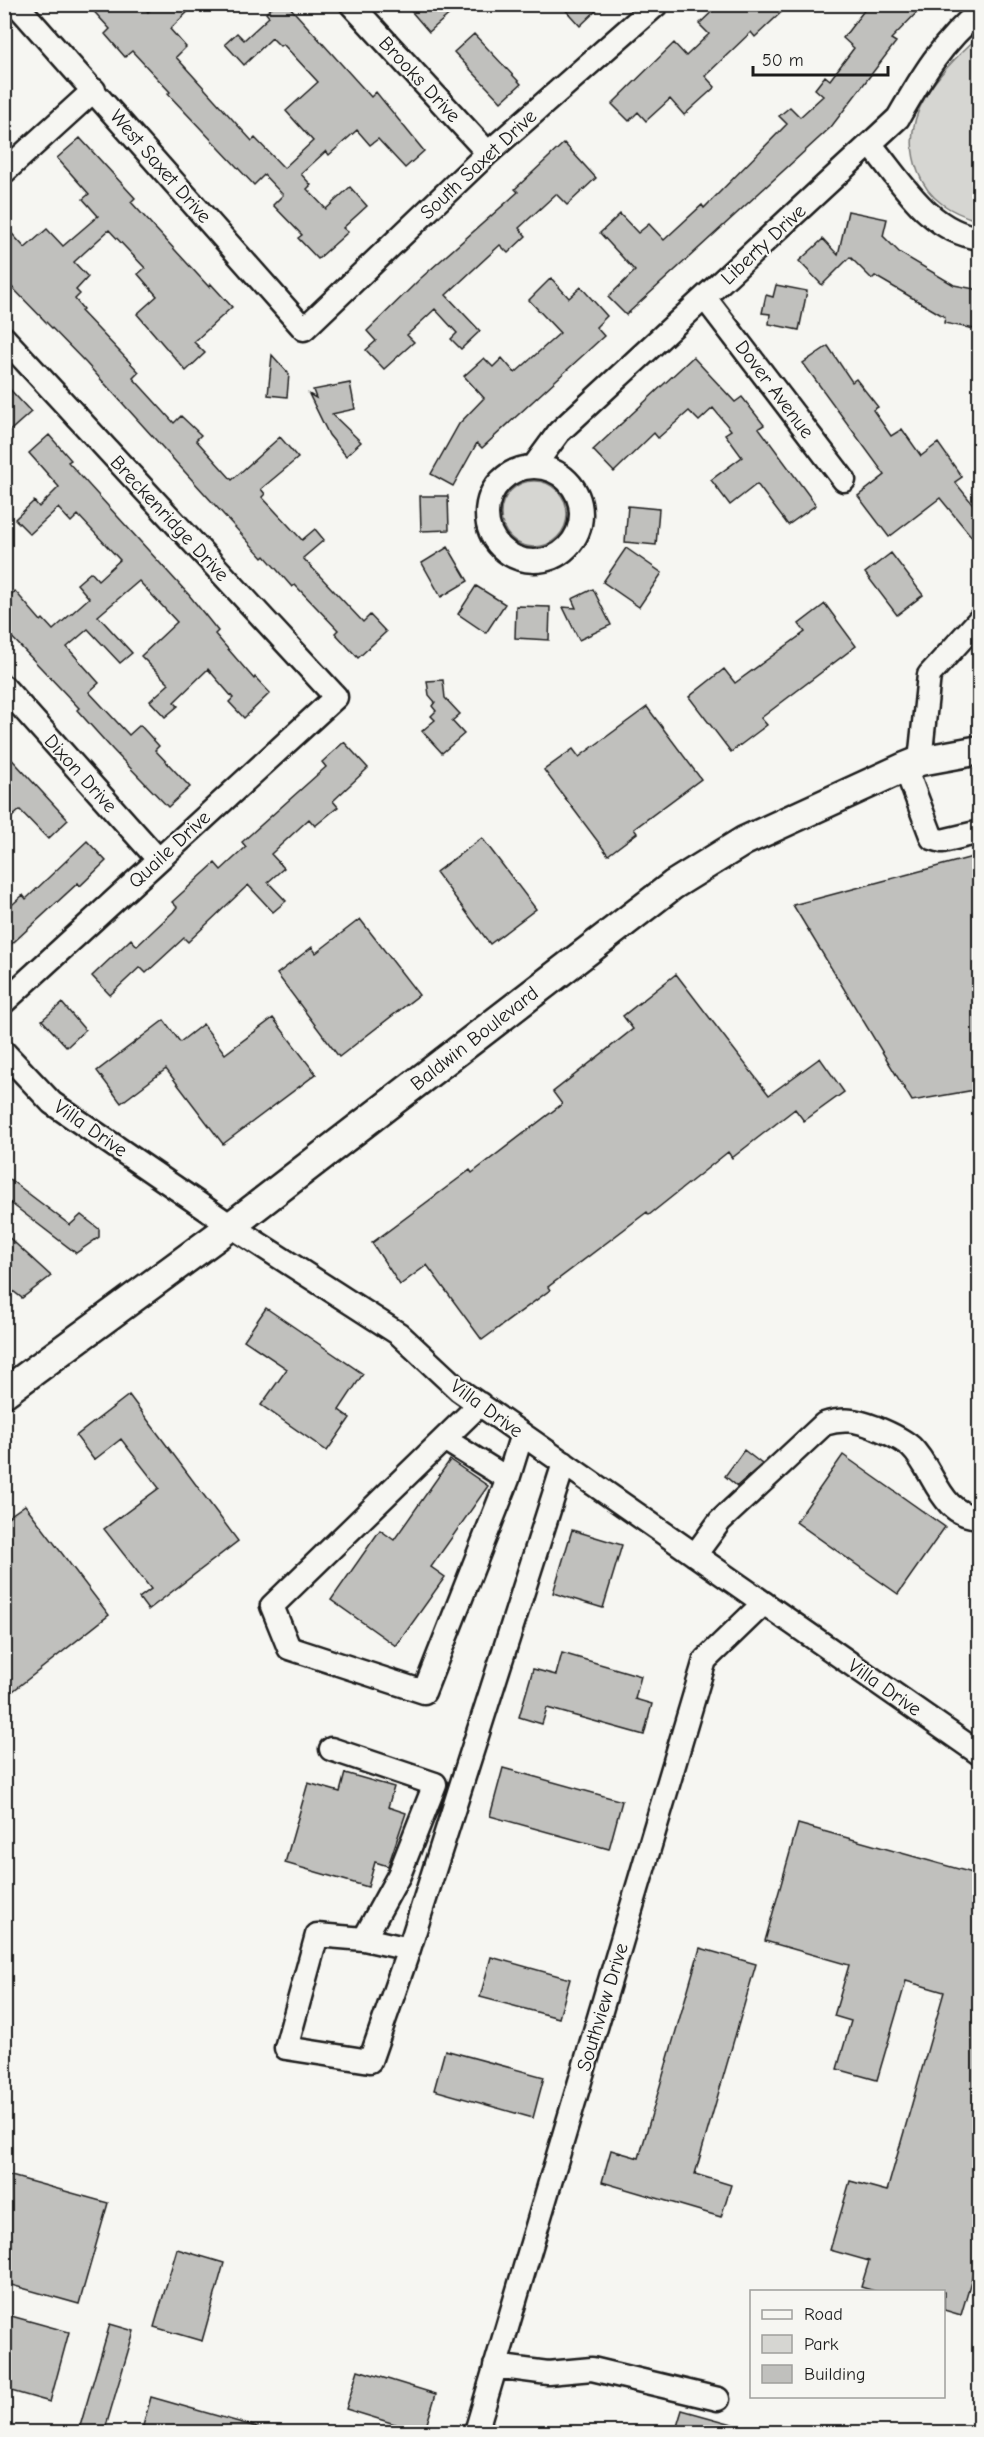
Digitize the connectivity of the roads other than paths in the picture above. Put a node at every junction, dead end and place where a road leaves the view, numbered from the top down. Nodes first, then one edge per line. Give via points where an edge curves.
1 (16, 4) edge
2 (351, 4) edge
3 (657, 4) edge
4 (980, 11) edge
5 (94, 90) junction
6 (871, 145) junction
7 (488, 153) junction
8 (4, 172) edge
9 (980, 238) edge
10 (705, 298) junction
11 (304, 328) joint
12 (4, 338) edge
13 (534, 466) junction
14 (844, 480) dead end
15 (980, 620) edge
16 (4, 687) edge
17 (336, 697) joint
18 (979, 751) edge
19 (913, 764) junction
20 (980, 832) edge
21 (158, 859) junction
22 (4, 1002) edge
23 (4, 1052) edge
24 (231, 1226) junction
25 (4, 1393) edge
26 (480, 1404) junction
27 (522, 1434) junction
28 (444, 1439) junction
29 (564, 1463) junction
30 (508, 1479) junction
31 (980, 1516) edge
32 (695, 1555) junction
33 (764, 1603) junction
34 (331, 1749) dead end
35 (980, 1754) edge
36 (435, 1784) junction
37 (460, 1790) junction
38 (399, 1875) junction
39 (430, 1880) junction
40 (364, 1939) junction
41 (409, 1949) junction
42 (495, 2366) junction
43 (718, 2399) dead end
44 (476, 2433) edge

1 - 5 street, West Saxet Drive
2 - 7 street, Brooks Drive
3 - 7 street, South Saxet Drive
4 - 6 street, Liberty Drive via 953,33 922,75 898,118
5 - 8 street
5 - 11 street, West Saxet Drive
6 - 9 street via 934,221
6 - 10 street, Liberty Drive
7 - 11 street, South Saxet Drive
10 - 13 street, Liberty Drive via 559,432
10 - 14 street, Dover Avenue
12 - 17 street, Breckenridge Drive
13 - 13 street via 514,470 498,482 488,499 486,519 492,538 506,553 524,561 543,561 562,553 575,538 581,520 579,500 569,482 554,471
15 - 19 street via 929,675
16 - 21 street, Dixon Drive
17 - 21 street, Quaile Drive
18 - 19 main road, Baldwin Boulevard
19 - 20 street via 932,838 942,841
19 - 24 main road, Baldwin Boulevard via 744,842 673,885
21 - 22 street, Quaile Drive
23 - 24 street, Villa Drive via 52,1103
24 - 25 main road, Baldwin Boulevard
24 - 26 street, Villa Drive via 399,1334 459,1390
26 - 27 street, Villa Drive
26 - 28 street
27 - 29 street, Villa Drive
27 - 30 street
28 - 30 street
28 - 30 street via 272,1606 289,1648 424,1692
29 - 32 street, Villa Drive
29 - 37 street
31 - 32 street via 962,1514 945,1501 910,1446 859,1421 840,1419 824,1424 720,1521
32 - 33 street, Villa Drive
33 - 35 street, Villa Drive
33 - 42 street, Southview Drive via 705,1660
34 - 36 street
36 - 37 street
36 - 38 street
37 - 39 street
38 - 39 street
38 - 40 street
39 - 41 street
40 - 41 street
40 - 41 street via 317,1935 286,2048 370,2061
42 - 43 street via 548,2373 592,2368
42 - 44 street, Southview Drive

